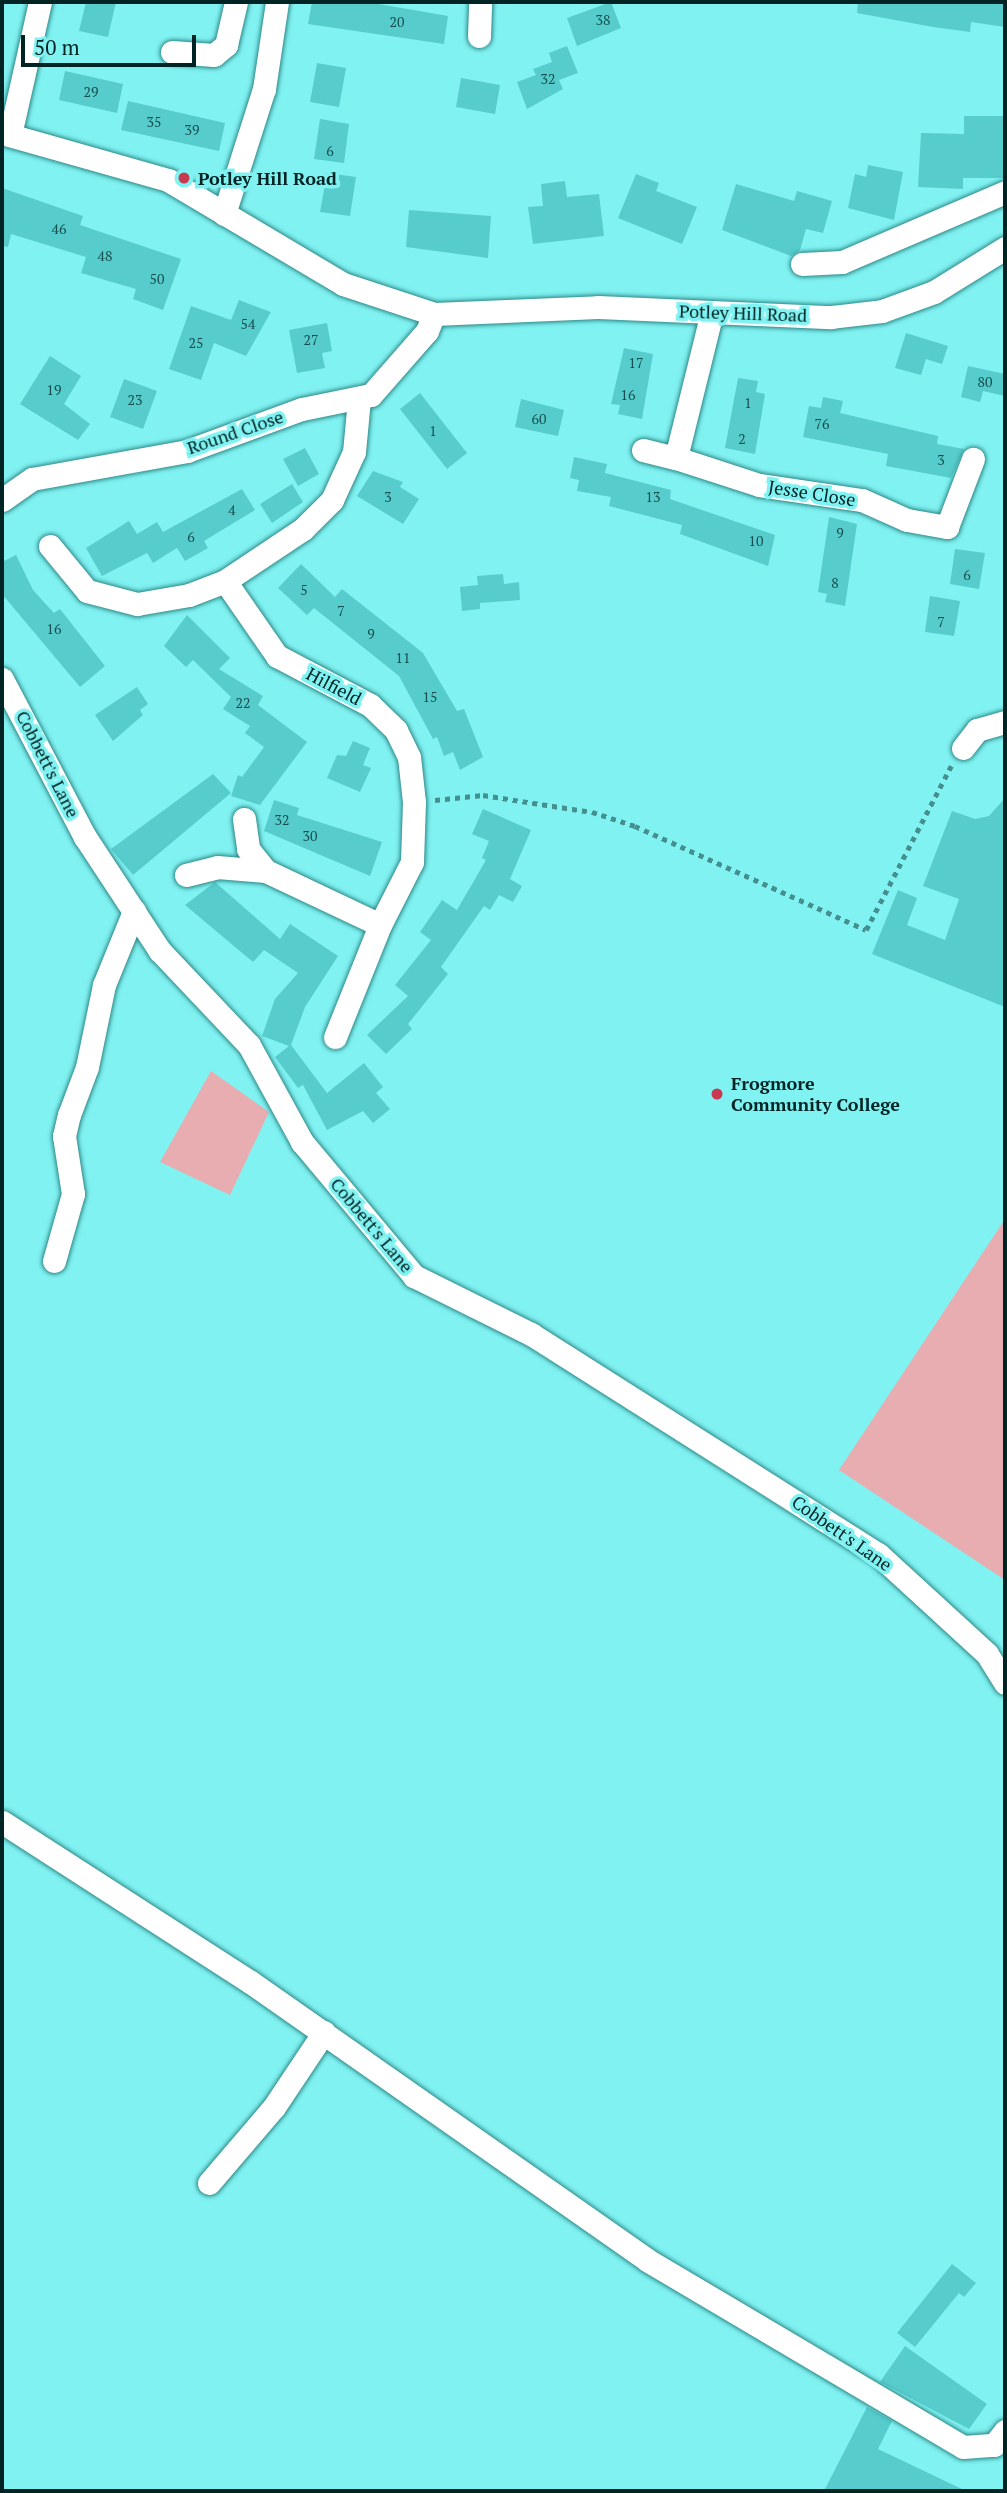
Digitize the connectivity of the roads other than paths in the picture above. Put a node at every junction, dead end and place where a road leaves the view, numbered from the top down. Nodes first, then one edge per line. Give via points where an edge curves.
1 (40, 2) edge
2 (236, 2) edge
3 (277, 2) edge
4 (480, 2) edge
5 (479, 36) dead end
6 (172, 52) dead end
7 (6, 134) edge
8 (1005, 192) edge
9 (224, 214) junction
10 (1005, 248) edge
11 (802, 264) dead end
12 (712, 313) junction
13 (434, 314) junction
14 (359, 399) junction
15 (643, 450) dead end
16 (676, 458) junction
17 (973, 459) dead end
18 (2, 500) edge
19 (50, 546) dead end
20 (225, 581) junction
21 (2, 679) edge
22 (1005, 722) edge
23 (963, 748) road end
24 (244, 819) dead end
25 (266, 871) junction
26 (186, 875) dead end
27 (134, 911) junction
28 (380, 925) junction
29 (335, 1037) dead end
30 (54, 1261) dead end
31 (1005, 1683) edge
32 (2, 1822) edge
33 (324, 2032) junction
34 (209, 2183) dead end
35 (1005, 2431) edge

1 - 7 street
2 - 6 street via 226,45 214,55
3 - 9 street via 264,89
4 - 5 street
7 - 9 street, Potley Hill Road via 167,180
8 - 11 street via 842,262
9 - 13 street, Potley Hill Road via 342,284
10 - 12 street, Potley Hill Road via 934,292 882,311 831,317
12 - 13 street, Potley Hill Road via 598,307
12 - 16 street
13 - 14 street, Round Close via 427,331 371,395
14 - 18 street, Round Close via 302,409 187,451 32,479
14 - 20 street via 354,452 331,500 303,529
15 - 16 street, Jesse Close
16 - 17 street, Jesse Close via 760,485 862,500 907,520 947,527
19 - 20 street via 87,591 137,604 189,595
20 - 28 street, Hilfield via 277,656 370,705 396,730 409,757 414,802 412,862
21 - 27 street, Cobbett's Lane via 85,837
22 - 23 street via 977,730
24 - 25 street via 248,849
25 - 26 street via 217,867
25 - 28 street
27 - 30 street via 104,985 88,1067 64,1136 73,1194
27 - 31 street, Cobbett's Lane via 159,951 249,1045 302,1142 414,1276 531,1334 878,1554 987,1654
28 - 29 street, Hilfield
32 - 33 street
33 - 34 street via 274,2107
33 - 35 street via 647,2260 963,2447 994,2445

